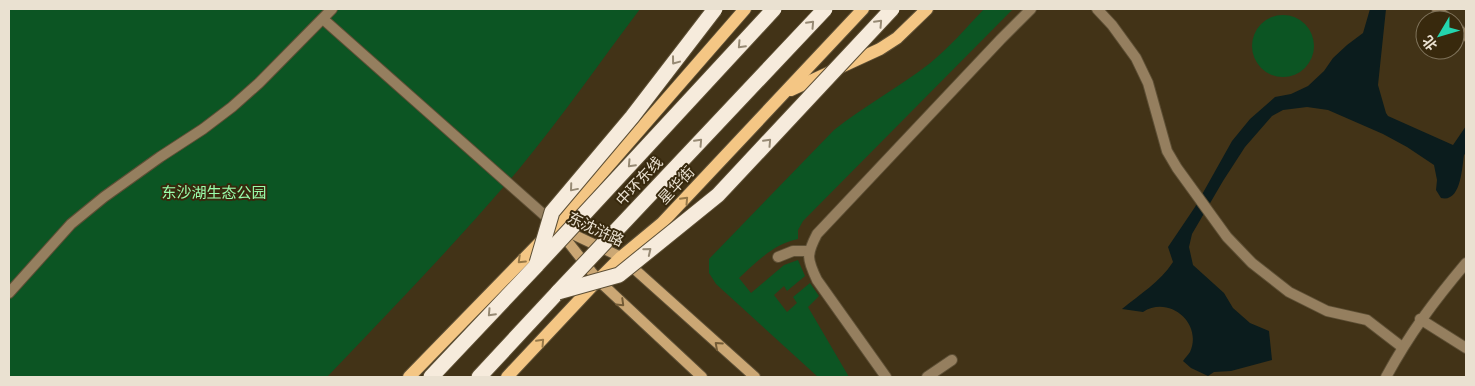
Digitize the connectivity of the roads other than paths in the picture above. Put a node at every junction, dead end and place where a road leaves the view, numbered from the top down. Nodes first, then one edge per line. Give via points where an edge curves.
1 (332, 9) edge
2 (715, 9) edge
3 (745, 9) edge
4 (774, 9) edge
5 (825, 9) edge
6 (863, 9) edge
7 (892, 9) edge
8 (927, 9) edge
9 (1031, 9) edge
10 (1097, 9) edge
11 (323, 19) junction
12 (784, 93) junction
13 (556, 226) junction
14 (808, 251) junction
15 (621, 257) junction
16 (778, 257) dead end
17 (1466, 263) edge
18 (537, 265) junction
19 (598, 280) junction
20 (558, 292) junction
21 (9, 293) edge
22 (1420, 319) junction
23 (1402, 347) junction
24 (1466, 348) edge
25 (952, 360) dead end
26 (409, 377) edge
27 (431, 377) edge
28 (479, 377) edge
29 (507, 377) edge
30 (702, 377) edge
31 (755, 377) edge
32 (886, 377) edge
33 (927, 377) edge
34 (1386, 377) edge

1 - 11 street
2 -> 18 highway, bridge via 632,117 552,212
3 - 13 main road
4 -> 18 highway, 中环东线, bridge
20 -> 5 highway, 中环东线, bridge
6 - 12 main road, 星华街
20 -> 7 highway, bridge via 619,275 718,195
8 - 12 main road via 897,38 880,49
9 - 14 street via 817,234
10 - 23 street via 1136,58 1148,83 1167,150 1176,168 1226,237 1289,292 1327,311 1366,320
11 - 13 street
11 - 21 street via 232,107 71,224
15 -> 12 main road, 星华街 via 662,224
13 - 15 main road, 东沈浒路
13 - 19 main road, 东沈浒路
13 -> 26 main road
14 - 16 street via 793,251
14 - 32 street via 817,280
15 - 19 main road, 星华街
31 -> 15 main road, 东沈浒路
17 - 22 street
18 -> 27 highway, 中环东线
29 -> 19 main road, 星华街
19 -> 30 main road, 东沈浒路
20 - 28 highway, 中环东线
22 - 23 street
22 - 24 street
23 - 34 street
25 - 33 street

